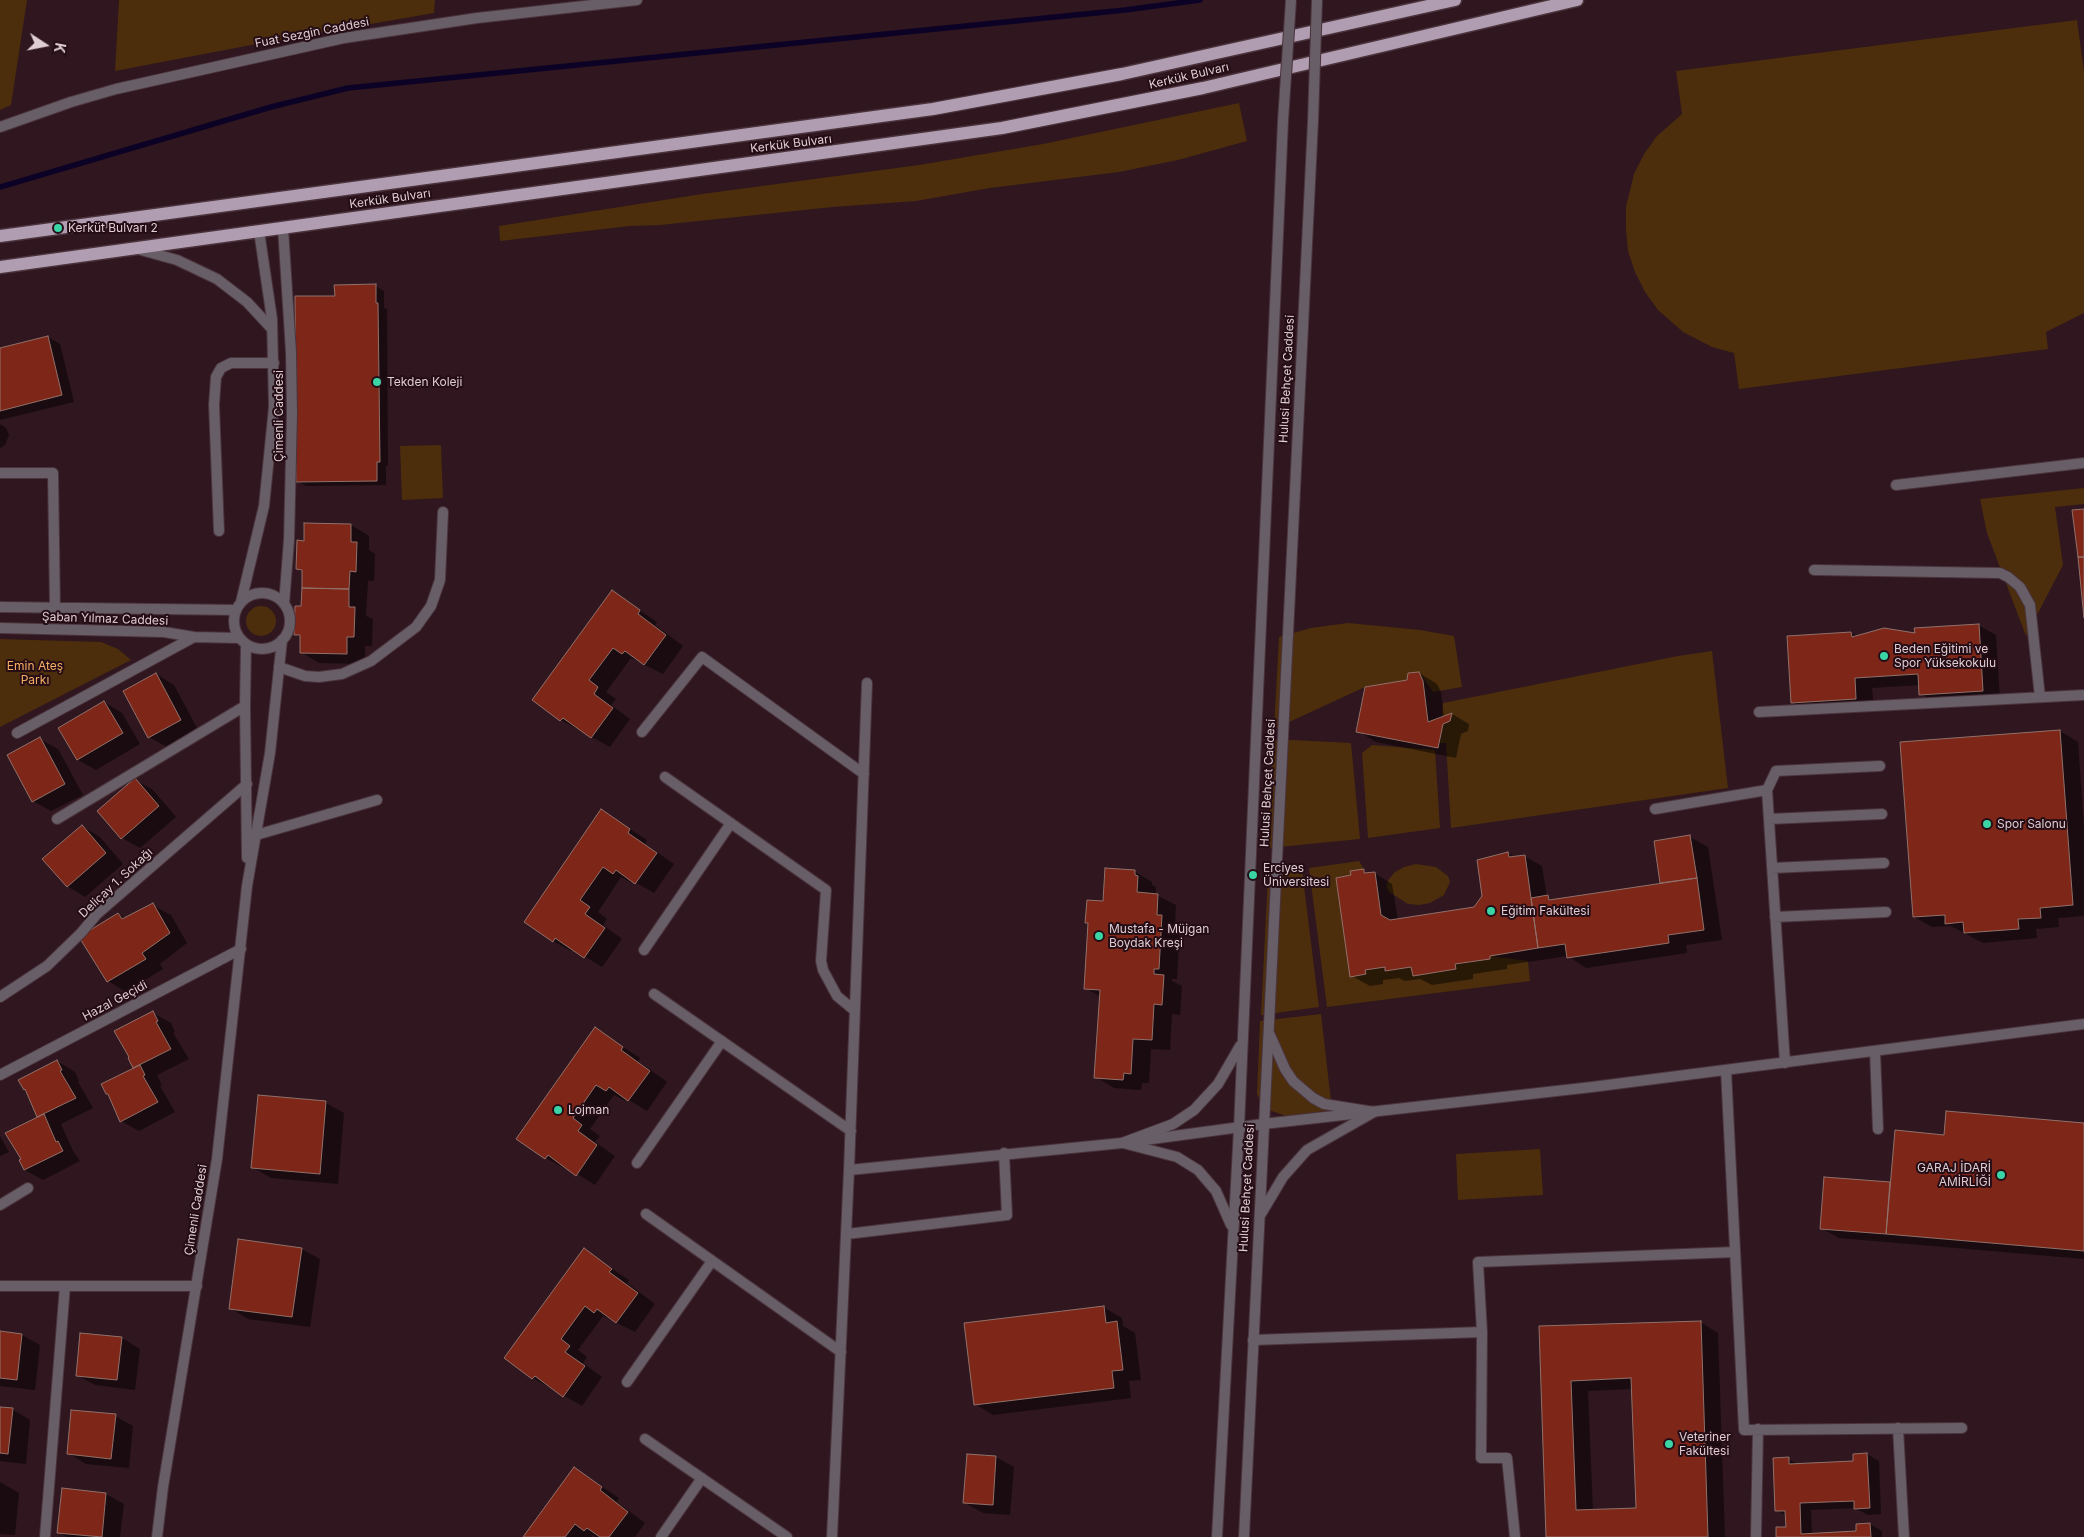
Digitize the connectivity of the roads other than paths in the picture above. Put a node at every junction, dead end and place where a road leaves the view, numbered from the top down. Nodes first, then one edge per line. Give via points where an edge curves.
1 (637, 0) edge
2 (1291, 0) edge
3 (1317, 0) edge
4 (1454, 0) edge
5 (1577, 0) edge
6 (0, 128) edge
7 (283, 228) junction
8 (259, 231) junction
9 (0, 236) edge
10 (135, 248) junction
11 (0, 268) edge
12 (272, 329) junction
13 (274, 363) junction
14 (2084, 463) edge
15 (0, 473) edge
16 (1896, 485) dead end
17 (443, 512) dead end
18 (219, 531) dead end
19 (1814, 570) dead end
20 (284, 604) junction
21 (238, 606) junction
22 (0, 607) edge
23 (55, 608) junction
24 (0, 628) edge
25 (194, 637) junction
26 (282, 640) junction
27 (243, 641) junction
28 (279, 667) junction
29 (867, 683) dead end
30 (2084, 695) edge
31 (2040, 697) junction
32 (245, 706) junction
33 (1759, 712) dead end
34 (642, 732) dead end
35 (17, 733) dead end
36 (1880, 766) dead end
37 (864, 774) junction
38 (665, 777) dead end
39 (247, 784) junction
40 (1767, 790) junction
41 (377, 800) dead end
42 (1655, 809) dead end
43 (1882, 814) dead end
44 (58, 819) dead end
45 (1769, 819) junction
46 (731, 823) junction
47 (256, 834) junction
48 (1884, 863) dead end
49 (1772, 868) junction
50 (247, 886) junction
51 (1886, 912) dead end
52 (1775, 917) junction
53 (241, 949) junction
54 (644, 950) dead end
55 (654, 994) dead end
56 (0, 997) edge
57 (856, 1011) junction
58 (2084, 1024) edge
59 (1268, 1025) junction
60 (722, 1041) junction
61 (1242, 1041) junction
62 (1875, 1051) junction
63 (1785, 1063) junction
64 (1726, 1070) junction
65 (0, 1075) edge
66 (1374, 1112) junction
67 (1263, 1124) junction
68 (1239, 1128) junction
69 (1878, 1129) dead end
70 (851, 1131) junction
71 (1122, 1143) junction
72 (1004, 1153) junction
73 (637, 1163) dead end
74 (849, 1170) junction
75 (28, 1188) dead end
76 (0, 1205) edge
77 (646, 1214) dead end
78 (1258, 1219) junction
79 (1233, 1230) junction
80 (847, 1234) junction
81 (1735, 1252) junction
82 (712, 1261) junction
83 (0, 1286) edge
84 (65, 1286) junction
85 (197, 1286) junction
86 (1482, 1332) junction
87 (1253, 1340) junction
88 (841, 1352) junction
89 (627, 1382) dead end
90 (1898, 1428) junction
91 (1962, 1428) dead end
92 (1758, 1429) junction
93 (645, 1439) dead end
94 (702, 1478) junction
95 (45, 1537) edge
96 (157, 1537) edge
97 (661, 1537) edge
98 (787, 1537) edge
99 (832, 1537) edge
100 (1217, 1537) edge
101 (1244, 1537) edge
102 (1515, 1537) edge
103 (1756, 1537) edge
104 (1904, 1537) edge

1 - 6 street, Fuat Sezgin Caddesi via 477,18 344,38 116,89
2 - 61 street, Hulusi Behçet Caddesi, bridge
3 - 59 street, Hulusi Behçet Caddesi, bridge
4 - 9 main road, Kerkük Bulvarı via 1179,63 933,110
5 - 7 main road, Kerkük Bulvarı via 1203,88 1002,128
7 - 8 main road, Kerkük Bulvarı
7 - 20 street, Çimenli Caddesi via 292,414
8 - 10 main road, Kerkük Bulvarı
8 - 12 street, Çimenli Caddesi
10 - 11 main road, Kerkük Bulvarı
10 - 12 street via 178,260 217,279 247,302
12 - 13 street, Çimenli Caddesi
13 - 18 street via 231,363 221,368 216,377 214,405
13 - 21 street, Çimenli Caddesi via 272,440 267,482
14 - 16 street
15 - 23 street via 54,473
17 - 28 street via 440,580 431,606 416,627 371,662 342,674 305,676
19 - 31 street via 2000,573 2008,577 2020,587 2030,605
20 - 21 street via 268,593 258,593
20 - 26 street via 290,622
21 - 23 street, Şaban Yılmaz Caddesi
21 - 27 street via 235,629
22 - 23 street, Şaban Yılmaz Caddesi
24 - 25 street, Şaban Yılmaz Caddesi via 164,632
25 - 27 street, Şaban Yılmaz Caddesi
25 - 35 street
26 - 27 street via 265,648 255,648
26 - 28 street, Çimenli Caddesi
27 - 32 street, Çimenli Caddesi
28 - 47 street, Çimenli Caddesi via 270,754
29 - 37 street
30 - 31 street
31 - 33 street
32 - 39 street, Çimenli Caddesi
32 - 44 street
34 - 37 street via 702,657
36 - 40 street via 1776,771
37 - 57 street
38 - 46 street
39 - 50 street, Çimenli Caddesi
39 - 56 street, Deliçay 1. Sokağı via 97,914 47,966
40 - 42 street
40 - 45 street
41 - 47 street
43 - 45 street
45 - 49 street
46 - 54 street
46 - 57 street via 826,890 823,970 837,996
47 - 50 street, Çimenli Caddesi
48 - 49 street
49 - 52 street
50 - 53 street, Çimenli Caddesi
51 - 52 street
52 - 63 street
53 - 65 street, Hazal Geçidi
53 - 85 street, Çimenli Caddesi via 219,1141
55 - 60 street
57 - 70 street
58 - 62 street
59 - 66 street via 1278,1057 1293,1081 1303,1090 1324,1104
59 - 67 street, Hulusi Behçet Caddesi
60 - 70 street
60 - 73 street
61 - 68 street, Hulusi Behçet Caddesi
61 - 71 street via 1218,1084 1194,1110 1173,1124
62 - 63 street
62 - 69 street
63 - 64 street
64 - 66 street
64 - 81 street
66 - 67 street
66 - 78 street via 1307,1150 1274,1190
67 - 68 street
67 - 78 street, Hulusi Behçet Caddesi
68 - 71 street
68 - 79 street, Hulusi Behçet Caddesi
70 - 74 street
71 - 72 street
71 - 79 street via 1177,1157 1198,1170 1216,1191
72 - 74 street
72 - 80 street via 1007,1215
74 - 80 street
75 - 76 street
77 - 82 street
78 - 87 street, Hulusi Behçet Caddesi
79 - 100 street, Hulusi Behçet Caddesi
80 - 88 street
81 - 86 street via 1478,1262
81 - 92 street via 1744,1430
82 - 88 street
82 - 89 street
83 - 84 street
84 - 85 street
84 - 95 street
85 - 96 street, Çimenli Caddesi
86 - 87 street
86 - 102 street via 1481,1458 1507,1458
87 - 101 street, Hulusi Behçet Caddesi
88 - 99 street
90 - 91 street
90 - 92 street
90 - 104 street
92 - 103 street
93 - 94 street
94 - 97 street
94 - 98 street

